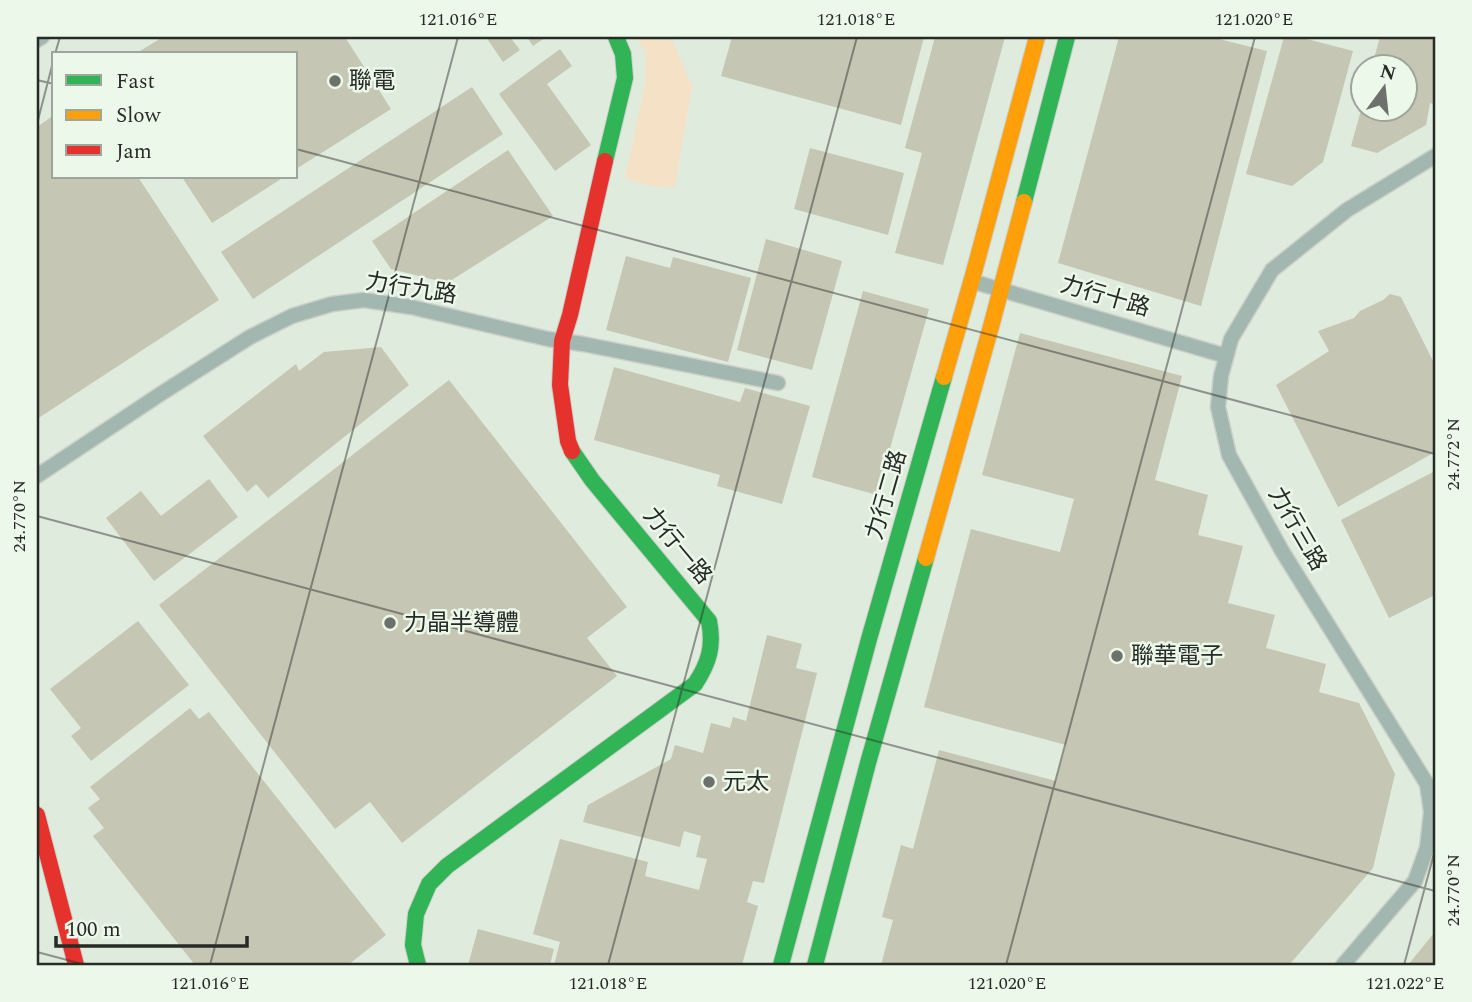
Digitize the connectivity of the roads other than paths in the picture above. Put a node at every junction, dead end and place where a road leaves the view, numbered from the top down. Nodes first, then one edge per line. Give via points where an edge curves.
1 (42, 37) edge
2 (616, 37) edge
3 (1037, 37) edge
4 (1067, 37) edge
5 (37, 40) edge
6 (1435, 156) edge
7 (971, 281) junction
8 (1001, 290) junction
9 (562, 341) junction
10 (1226, 356) junction
11 (778, 383) dead end
12 (37, 476) edge
13 (37, 815) edge
14 (76, 965) edge
15 (418, 965) edge
16 (781, 965) edge
17 (815, 965) edge
18 (1343, 965) edge

1 - 5 street
2 - 9 street, 力行一路 via 625,78
3 - 7 street, 力行二路
4 - 8 street
6 - 10 street, 力行三路 via 1347,210 1272,270 1231,339
7 - 8 street, 力行十路
7 - 16 street, 力行二路
8 - 10 street, 力行十路
8 - 17 street via 867,763
9 - 11 street, 力行九路
9 - 12 street, 力行九路 via 411,307 365,300 332,304 292,316 250,337
9 - 15 street, 力行一路 via 561,386 574,455 709,621 712,653 695,684 447,866 429,884 416,914 413,945
10 - 18 street, 力行三路 via 1218,407 1229,455 1282,551 1427,784 1431,812 1427,848 1415,881
13 - 14 street

